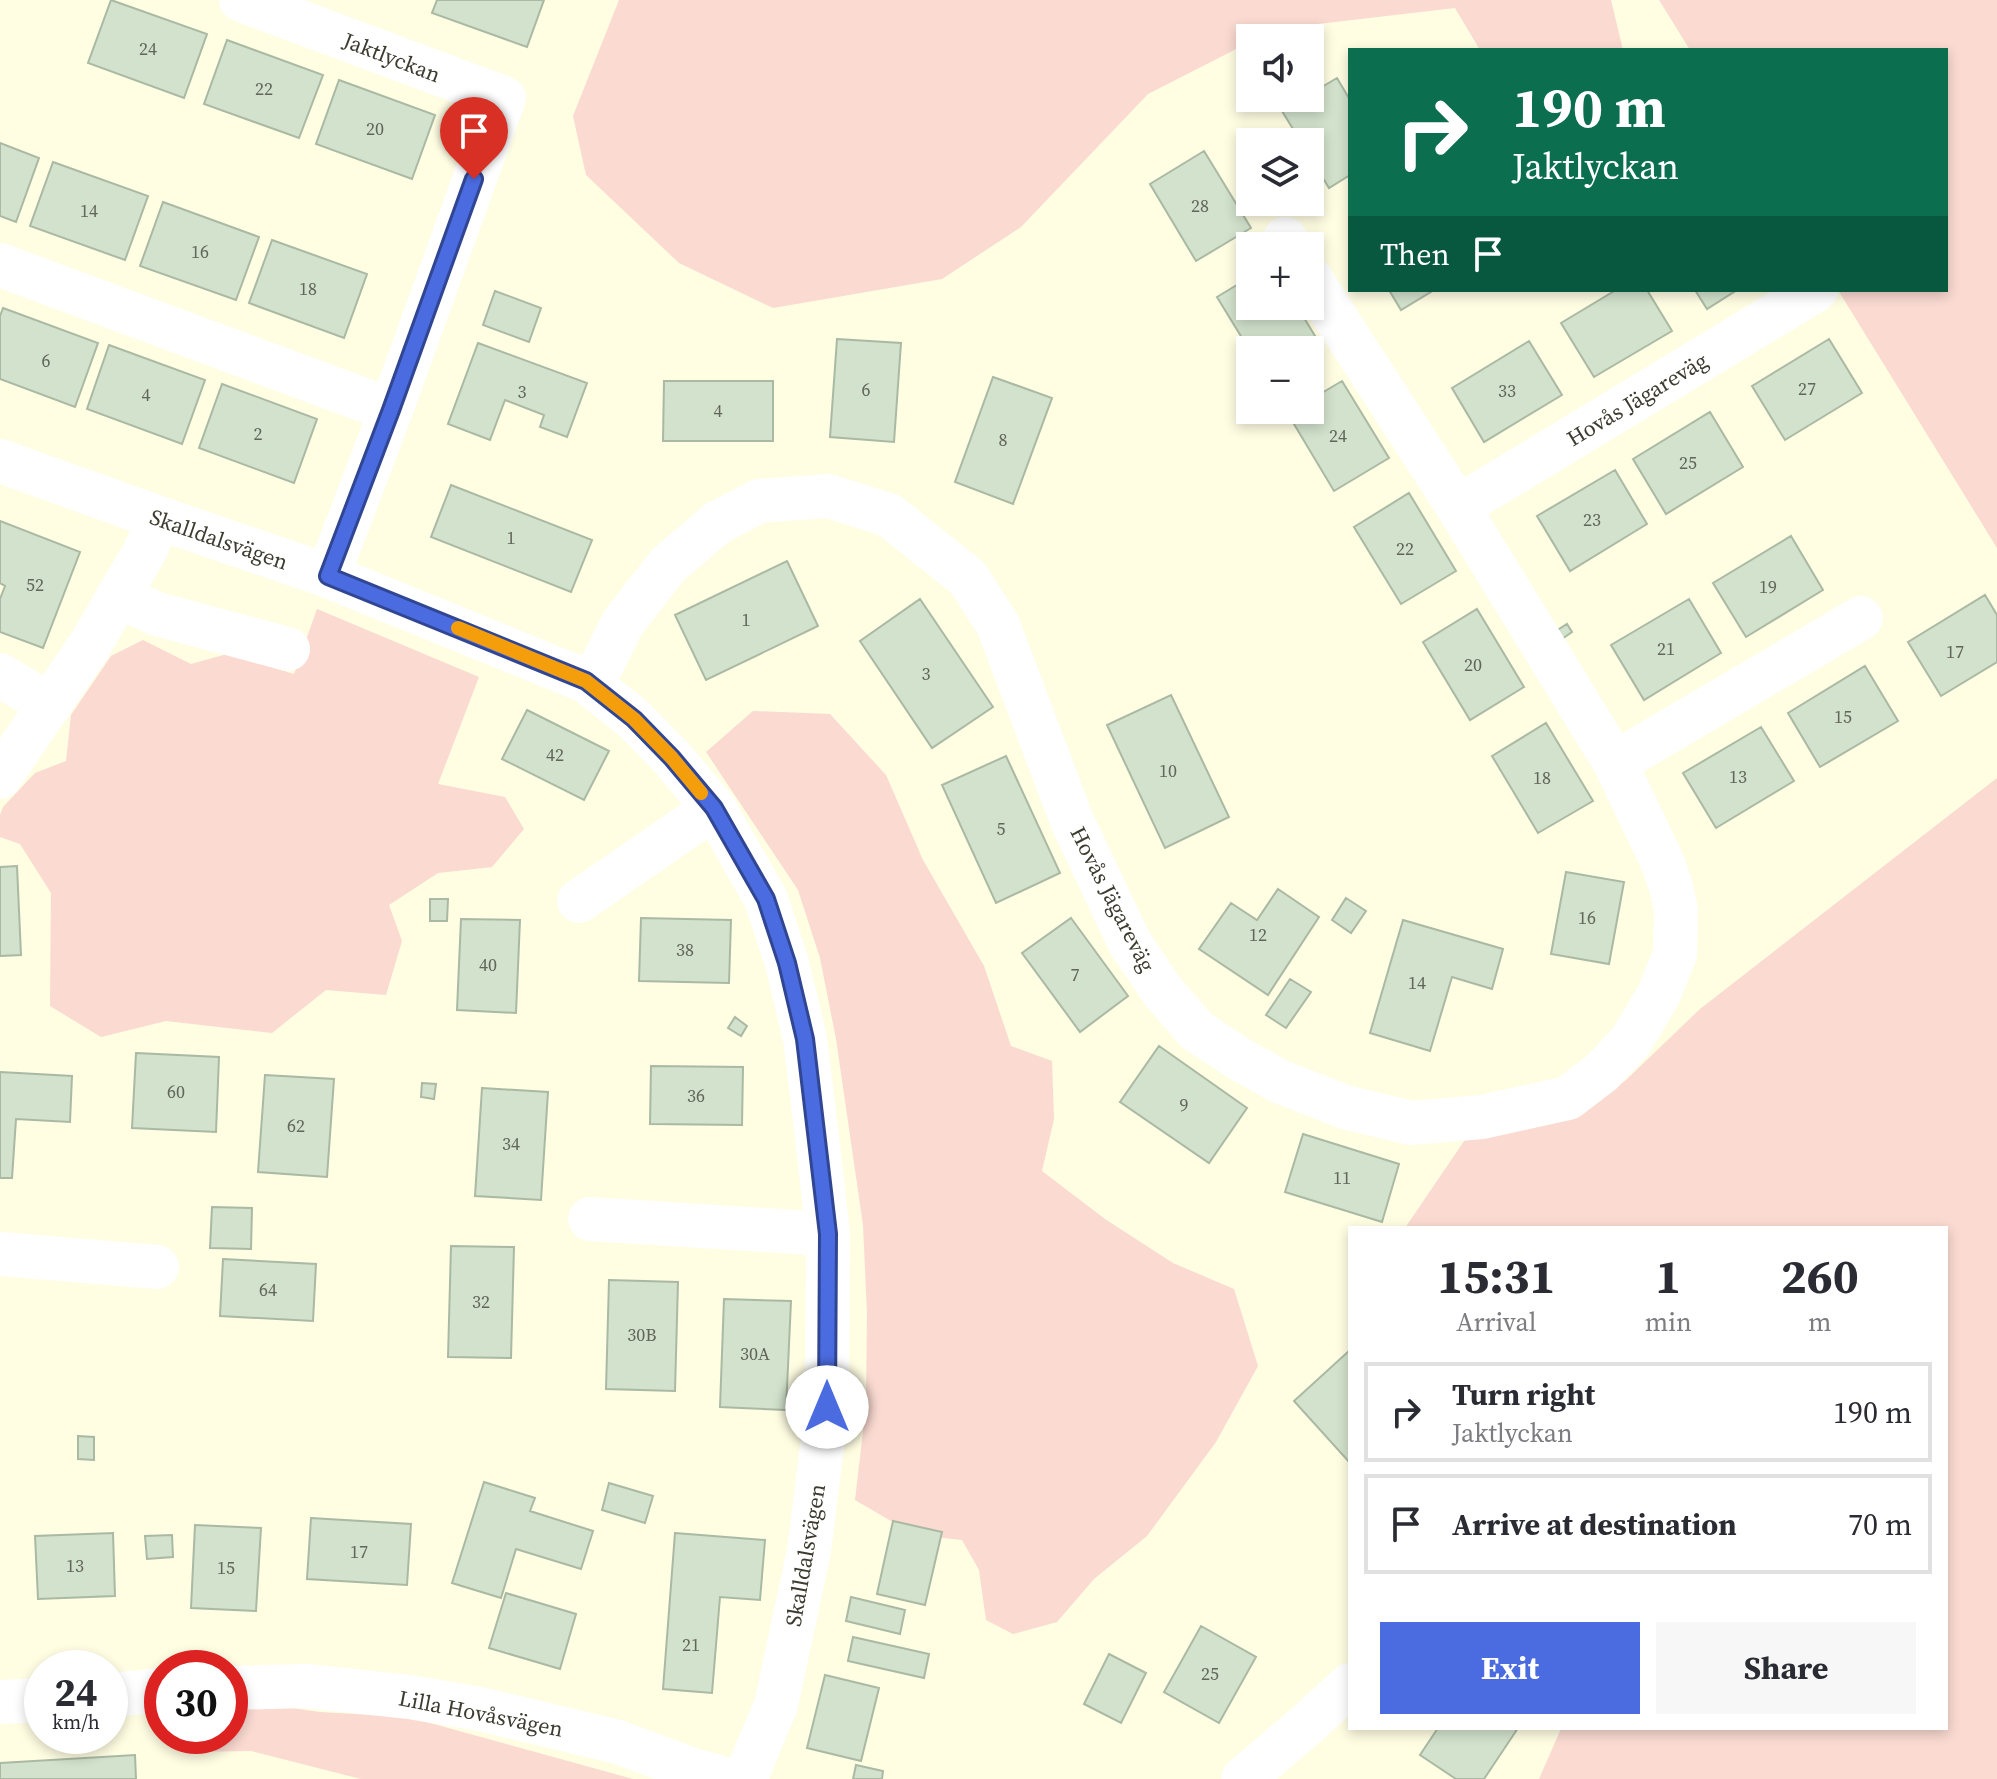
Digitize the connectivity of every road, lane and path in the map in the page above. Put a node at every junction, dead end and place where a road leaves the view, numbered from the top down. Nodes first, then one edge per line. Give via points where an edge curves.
1 (241, 0) edge
2 (0, 265) edge
3 (1813, 292) edge
4 (1324, 300) edge
5 (391, 410) junction
6 (0, 461) edge
7 (1458, 507) junction
8 (159, 518) junction
9 (328, 576) junction
10 (118, 596) junction
11 (1861, 618) dead end
12 (288, 649) dead end
13 (0, 675) edge
14 (586, 681) junction
15 (50, 705) junction
16 (1615, 763) junction
17 (0, 777) edge
18 (714, 808) junction
19 (579, 901) dead end
20 (590, 1219) dead end
21 (828, 1234) junction
22 (0, 1254) edge
23 (157, 1267) dead end
24 (1348, 1687) edge
25 (248, 1688) edge
26 (24, 1701) edge
27 (0, 1702) edge
28 (724, 1779) edge
29 (745, 1779) edge
30 (1243, 1779) edge

1 - 5 street, Jaktlyckan via 504,98
2 - 5 street
3 - 7 street, Hovås Jägareväg
4 - 7 street, Hovås Jägareväg
5 - 9 street, Jaktlyckan
6 - 8 street, Skalldalsvägen
7 - 16 street, Hovås Jägareväg
8 - 9 street, Skalldalsvägen
8 - 10 street
9 - 14 street, Skalldalsvägen
10 - 12 street via 157,614
10 - 15 street
11 - 16 street
13 - 15 street
14 - 16 street, Hovås Jägareväg via 668,565 717,523 759,501 828,496 889,515 968,578 998,625 1072,821 1130,943 1163,992 1197,1031 1281,1082 1345,1107 1411,1123 1482,1117 1568,1098 1631,1041 1659,994 1675,954 1676,910 1663,863
14 - 18 street, Skalldalsvägen via 634,719
15 - 17 street
18 - 19 street
18 - 21 street, Skalldalsvägen via 766,899 787,963 805,1039
20 - 21 street
21 - 29 street, Skalldalsvägen via 827,1407 809,1551 776,1705
22 - 23 street
24 - 30 street
25 - 28 street, Lilla Hovåsvägen via 306,1686 480,1709 618,1742
26 - 27 street

